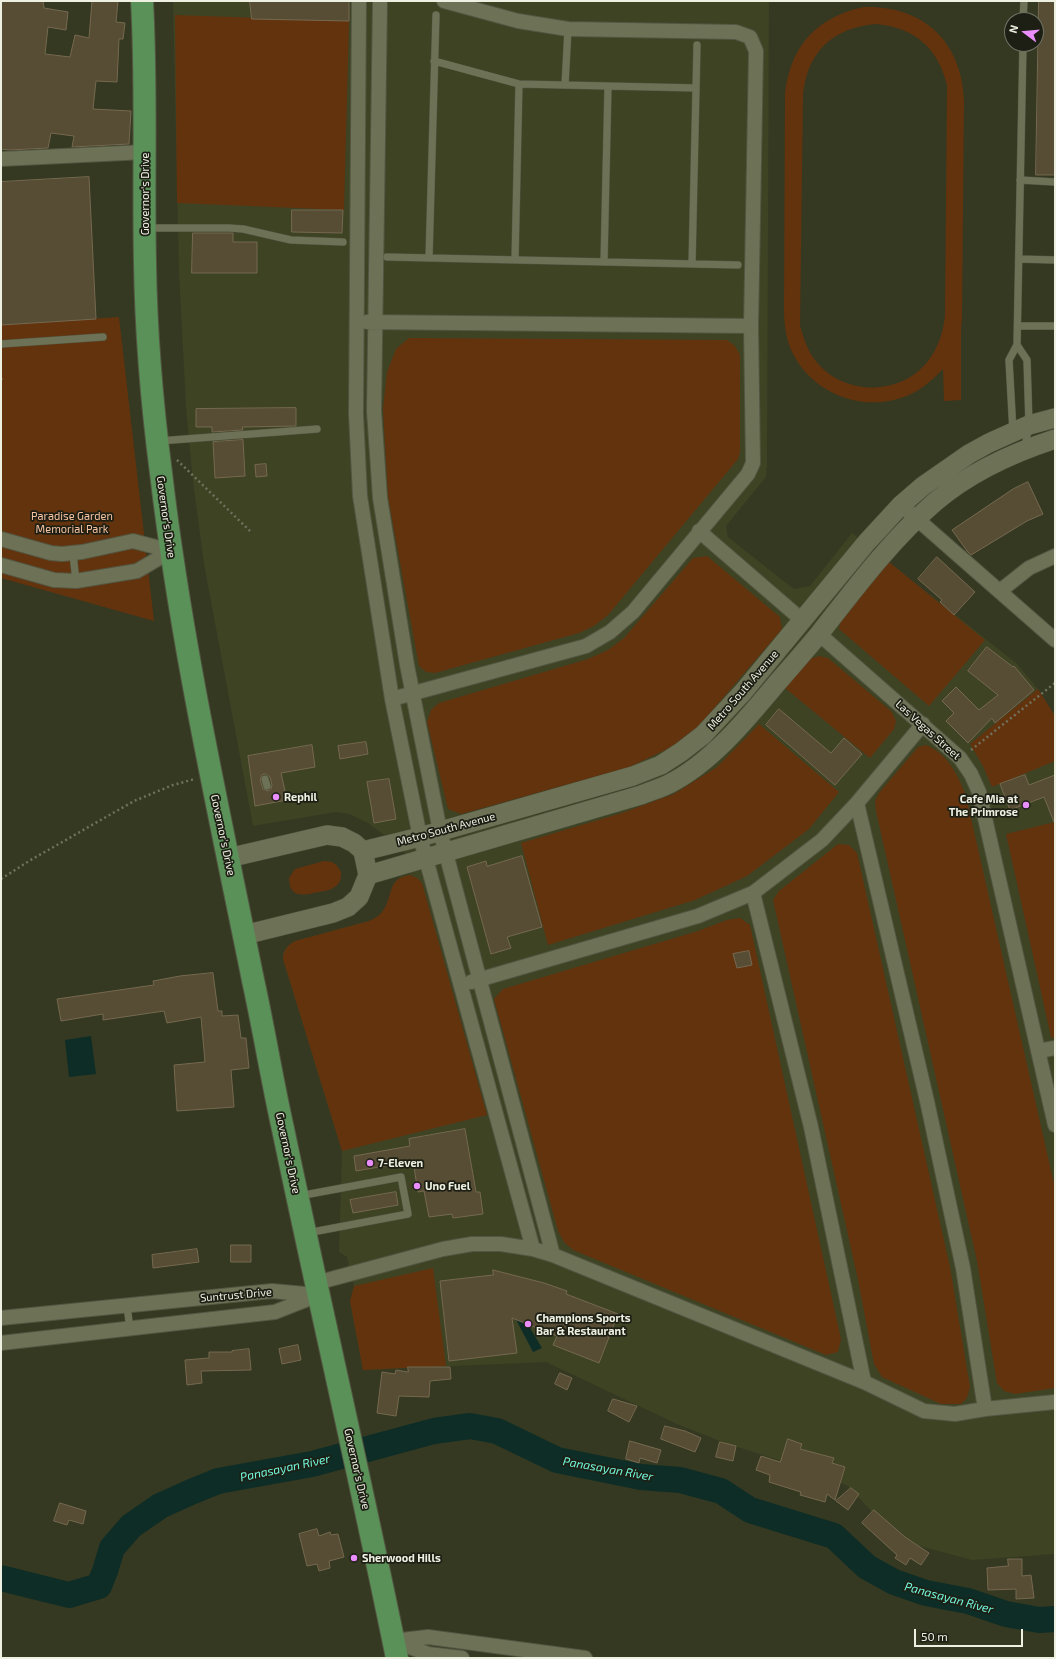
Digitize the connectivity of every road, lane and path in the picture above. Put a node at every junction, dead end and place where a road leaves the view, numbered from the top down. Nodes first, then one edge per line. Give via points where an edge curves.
1 (142, 1) edge
2 (359, 1) edge
3 (380, 1) edge
4 (444, 1) edge
5 (1024, 1) edge
6 (1023, 12) edge
7 (436, 14) dead end
8 (568, 29) junction
9 (697, 45) dead end
10 (1023, 52) edge
11 (434, 61) junction
12 (519, 84) junction
13 (565, 85) junction
14 (608, 87) junction
15 (696, 88) junction
16 (145, 152) junction
17 (1, 159) edge
18 (1020, 180) junction
19 (1055, 182) edge
20 (144, 228) junction
21 (343, 242) dead end
22 (387, 257) dead end
23 (429, 258) junction
24 (515, 260) junction
25 (1019, 260) junction
26 (1055, 260) edge
27 (604, 262) junction
28 (692, 264) junction
29 (738, 265) dead end
30 (356, 322) junction
31 (376, 322) junction
32 (751, 326) junction
33 (1018, 326) junction
34 (1055, 326) edge
35 (103, 336) dead end
36 (1, 344) edge
37 (1017, 344) junction
38 (1055, 418) edge
39 (317, 428) dead end
40 (1020, 437) junction
41 (1055, 439) edge
42 (157, 441) junction
43 (901, 505) junction
44 (917, 519) junction
45 (250, 531) dead end
46 (699, 531) junction
47 (1, 539) edge
48 (171, 551) junction
49 (73, 554) junction
50 (1055, 556) edge
51 (1, 565) edge
52 (76, 581) junction
53 (1000, 591) junction
54 (802, 620) junction
55 (819, 634) junction
56 (1055, 640) edge
57 (1055, 683) edge
58 (413, 694) junction
59 (392, 699) junction
60 (923, 724) junction
61 (960, 758) junction
62 (211, 775) junction
63 (857, 803) junction
64 (440, 831) junction
65 (420, 837) junction
66 (363, 851) junction
67 (446, 852) junction
68 (228, 858) junction
69 (427, 858) junction
70 (368, 875) junction
71 (1, 879) edge
72 (753, 893) junction
73 (244, 935) junction
74 (479, 980) junction
75 (460, 984) junction
76 (1055, 1048) edge
77 (1038, 1051) junction
78 (1055, 1125) edge
79 (297, 1196) junction
80 (305, 1233) junction
81 (533, 1249) junction
82 (553, 1255) junction
83 (317, 1289) junction
84 (127, 1306) junction
85 (1, 1318) edge
86 (130, 1329) junction
87 (1, 1343) edge
88 (864, 1382) junction
89 (1055, 1402) edge
90 (985, 1409) junction
91 (395, 1649) edge
92 (462, 1658) edge
93 (585, 1658) edge

1 - 16 main road, Governor's Drive
2 - 30 street
3 - 31 street
4 - 8 street via 518,21
5 - 6 lane
7 - 11 lane
8 - 13 lane
8 - 32 street via 736,32 750,37 756,51
9 - 15 lane
10 - 18 lane
11 - 12 lane
11 - 23 lane
12 - 13 lane
12 - 24 lane
13 - 14 lane
14 - 15 lane
14 - 27 lane
15 - 28 lane
16 - 17 street
16 - 20 main road, Governor's Drive
18 - 19 lane
18 - 25 lane
20 - 21 lane via 229,228 291,240
20 - 42 main road, Governor's Drive via 148,338
22 - 23 lane
23 - 24 lane
24 - 27 lane
25 - 26 lane
25 - 33 lane
27 - 28 lane
28 - 29 lane
30 - 31 street
30 - 59 street via 356,414 360,496
31 - 32 street
31 - 58 street via 374,411 380,498
32 - 46 street via 754,463 748,474
33 - 34 lane
33 - 37 lane
35 - 36 lane
37 - 40 lane via 1009,360
37 - 40 lane via 1027,360
38 - 40 street, Metro South Avenue
39 - 42 lane
40 - 41 street, Metro South Avenue
40 - 43 street, Metro South Avenue via 970,454 923,486
40 - 44 street, Metro South Avenue via 999,460 936,501
42 - 45 path
42 - 48 main road, Governor's Drive
43 - 44 street
43 - 54 street, Metro South Avenue
44 - 53 street
44 - 55 street, Metro South Avenue via 881,555
46 - 54 street, Las Vegas Street
46 - 58 street via 633,612 610,632 586,646
47 - 49 street via 51,553
48 - 49 street via 133,541
48 - 52 street via 136,571
48 - 62 main road, Governor's Drive
49 - 52 lane
50 - 53 street via 1029,568
51 - 52 street via 54,580
53 - 56 street
54 - 55 street, Las Vegas Street
54 - 64 street, Metro South Avenue via 743,692 703,735 661,765 632,776
55 - 60 street, Las Vegas Street
55 - 67 street, Metro South Avenue via 717,749 670,784 641,795
57 - 61 path
58 - 59 street
58 - 64 street
59 - 65 street
60 - 61 street, Las Vegas Street
60 - 63 street
61 - 77 street, Las Vegas Street via 979,792
62 - 68 main road, Governor's Drive
62 - 71 path via 172,785 134,801
63 - 72 street via 822,840
63 - 90 street via 960,1253
64 - 65 street, Metro South Avenue
64 - 67 street
65 - 66 street, Metro South Avenue
65 - 69 street
66 - 68 street via 342,837 327,835
66 - 70 street
67 - 69 street, Metro South Avenue
67 - 74 street
68 - 73 main road, Governor's Drive
69 - 70 street, Metro South Avenue
69 - 75 street
70 - 73 street via 359,897 348,907 334,913
72 - 74 street via 698,916
72 - 88 street via 811,1127
73 - 79 main road, Governor's Drive
74 - 75 street
74 - 82 street
75 - 81 street
76 - 77 street
77 - 78 street, Las Vegas Street
79 - 80 main road, Governor's Drive
79 - 80 lane via 401,1176 408,1214
80 - 83 main road, Governor's Drive
81 - 82 street
81 - 83 street via 501,1244 472,1244 443,1249
82 - 88 street
83 - 84 street, Suntrust Drive via 272,1291
83 - 86 street, Suntrust Drive via 275,1312
83 - 91 main road, Governor's Drive
84 - 85 street, Suntrust Drive
84 - 86 lane
86 - 87 street, Suntrust Drive
88 - 90 street via 924,1411 954,1414
89 - 90 street
91 - 92 street
91 - 93 street via 428,1637

